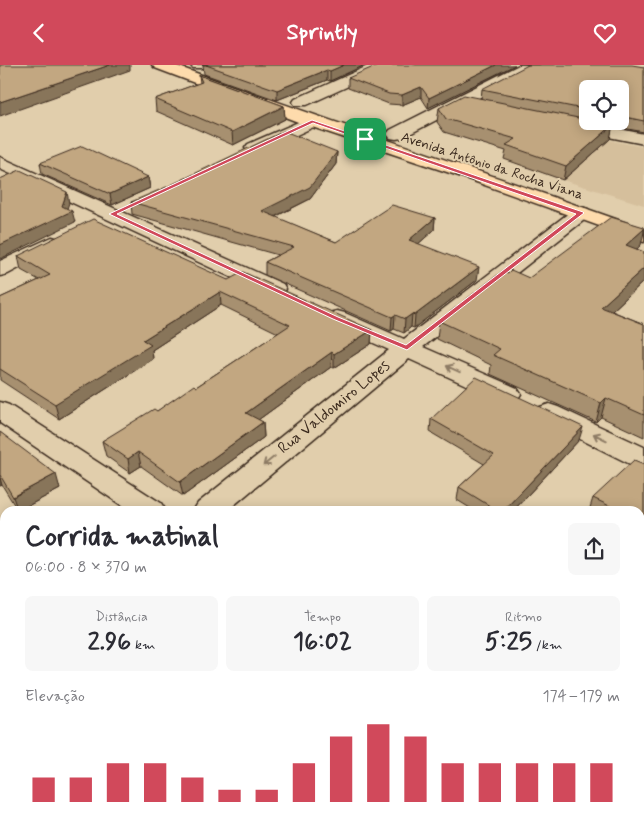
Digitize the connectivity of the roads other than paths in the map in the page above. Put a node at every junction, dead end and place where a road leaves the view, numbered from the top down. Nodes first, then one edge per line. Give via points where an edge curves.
1 (160, 65) edge
2 (198, 65) edge
3 (383, 65) edge
4 (531, 65) edge
5 (457, 101) junction
6 (301, 102) junction
7 (485, 107) edge
8 (312, 121) junction
9 (560, 122) edge
10 (396, 134) junction
11 (644, 139) edge
12 (235, 157) edge
13 (0, 162) edge
14 (585, 206) junction
15 (69, 235) edge
16 (644, 236) edge
17 (0, 269) edge
18 (294, 298) edge
19 (319, 310) edge
20 (407, 348) junction
21 (0, 411) edge
22 (644, 459) edge
23 (143, 506) edge
24 (214, 506) edge

1 - 8 main road, Avenida Antônio da Rocha Viana
2 - 6 main road, Avenida Antônio da Rocha Viana
3 - 6 street
4 - 5 street
5 - 7 street
5 - 10 street
6 - 10 main road, Avenida Antônio da Rocha Viana
8 - 12 street
8 - 14 main road, Avenida Antônio da Rocha Viana
9 - 11 street
10 - 14 main road, Avenida Antônio da Rocha Viana
13 - 18 street
14 - 16 main road, Avenida Antônio da Rocha Viana
14 - 20 street, Rua Valdomiro Lopes
15 - 17 street
19 - 20 street
22 -> 20 street
20 -> 24 street, Rua Valdomiro Lopes
21 - 23 street

